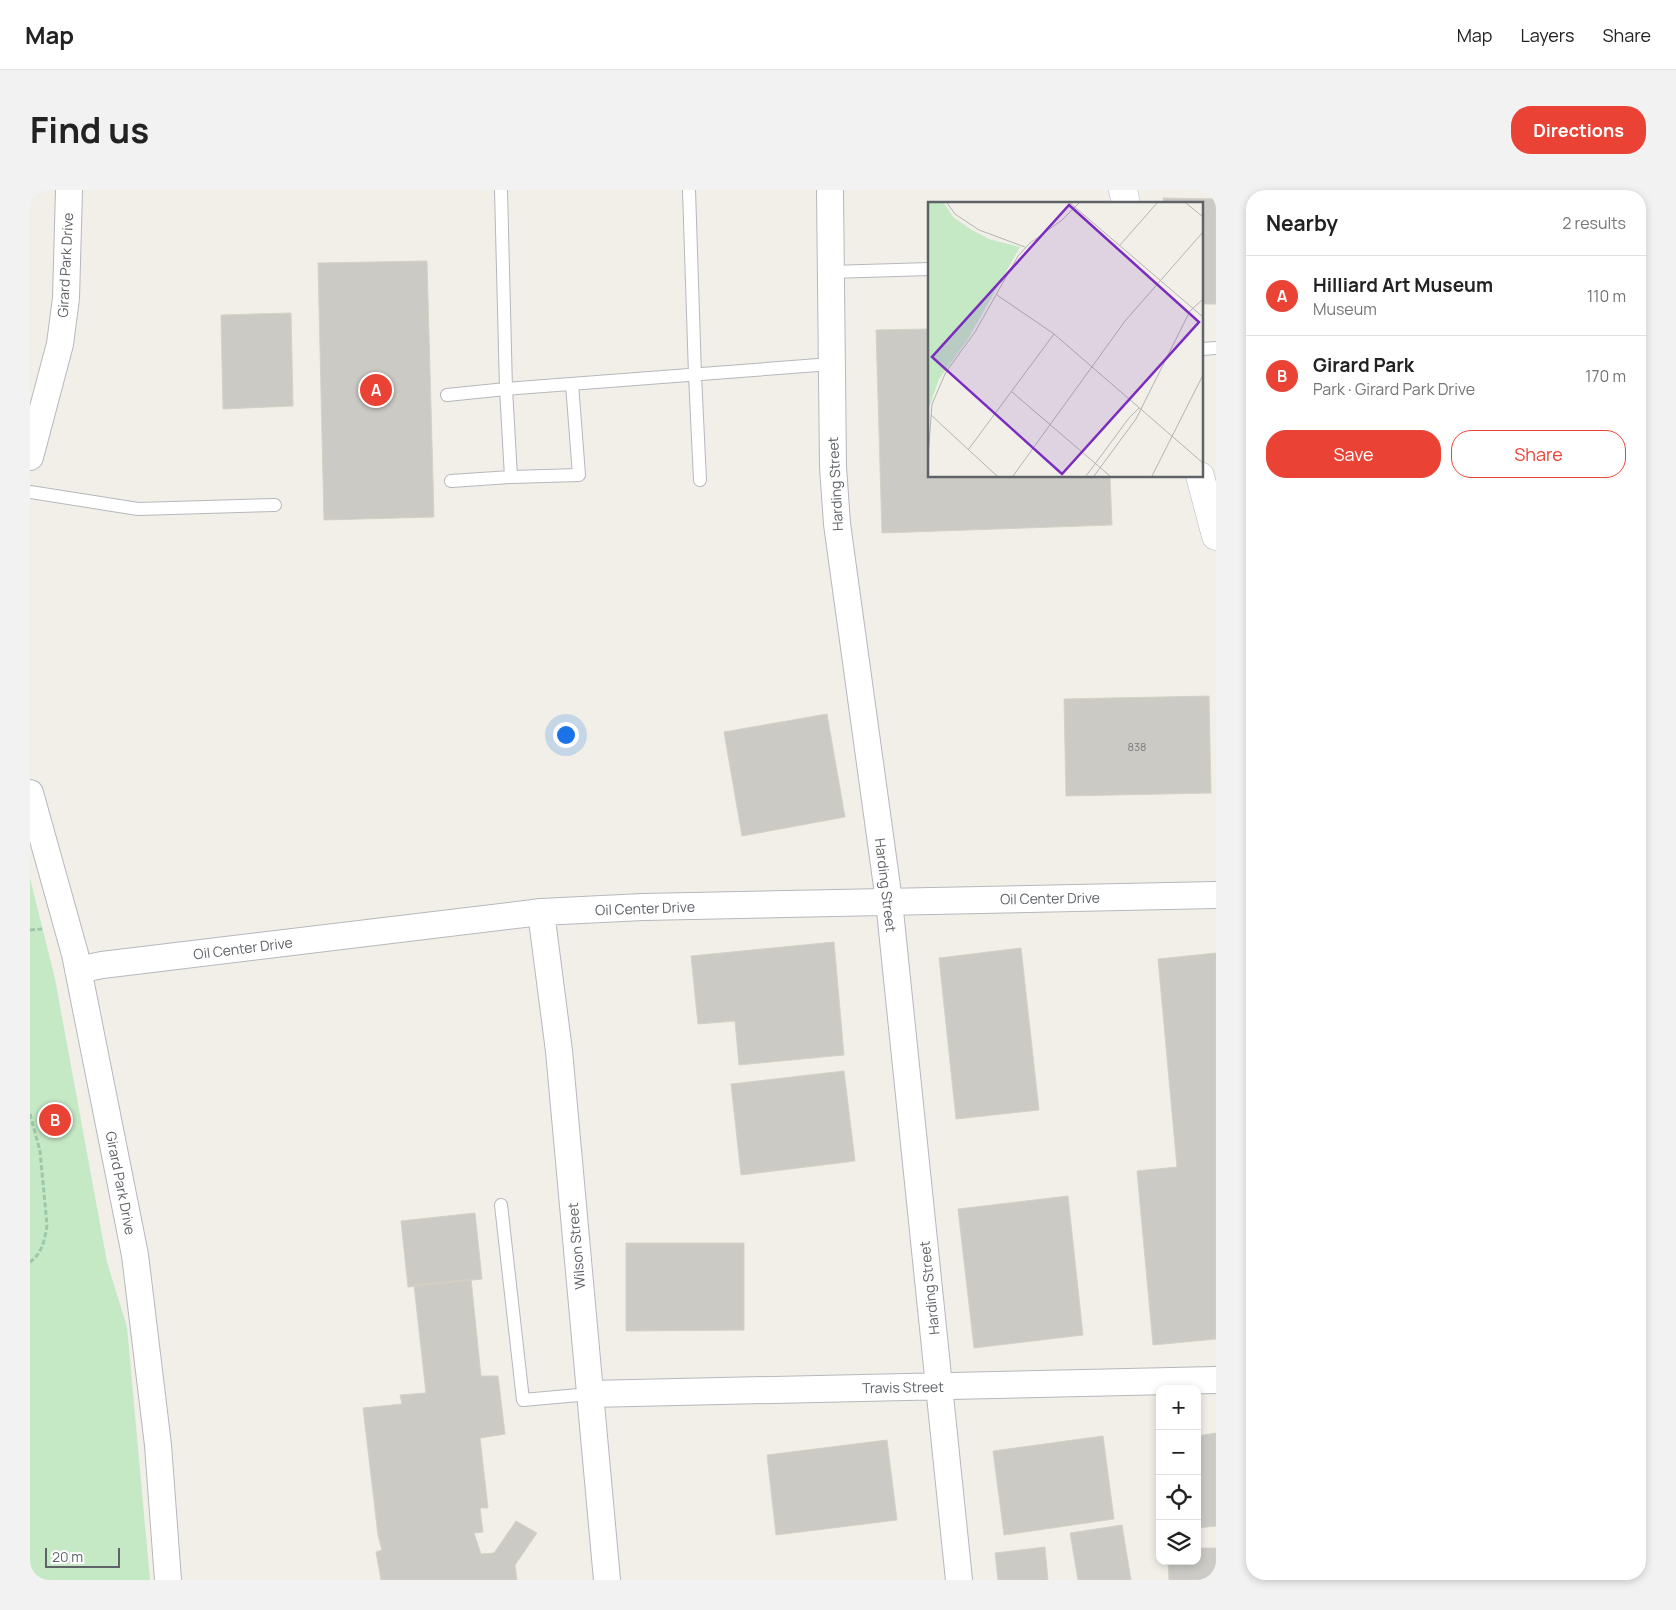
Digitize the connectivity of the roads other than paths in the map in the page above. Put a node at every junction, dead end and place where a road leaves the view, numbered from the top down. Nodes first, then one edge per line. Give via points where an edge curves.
1 (69, 190) edge
2 (501, 190) edge
3 (689, 190) edge
4 (830, 190) edge
5 (928, 269) edge
6 (830, 272) junction
7 (831, 364) junction
8 (695, 375) junction
9 (572, 384) junction
10 (506, 389) junction
11 (447, 395) dead end
12 (30, 457) edge
13 (511, 477) junction
14 (1206, 479) edge
15 (700, 480) dead end
16 (451, 481) dead end
17 (30, 492) edge
18 (275, 505) dead end
19 (1216, 536) edge
20 (30, 793) edge
21 (1216, 895) edge
22 (889, 902) junction
23 (541, 912) junction
24 (78, 970) junction
25 (501, 1205) dead end
26 (1216, 1380) edge
27 (940, 1386) junction
28 (590, 1394) junction
29 (168, 1580) edge
30 (607, 1580) edge
31 (959, 1580) edge

1 - 12 street, Girard Park Drive via 66,298 60,344
2 - 10 lane
3 - 8 lane
4 - 6 street, Harding Street
5 - 6 lane
6 - 7 street, Harding Street
7 - 8 lane
7 - 22 street, Harding Street via 837,524
8 - 9 lane
8 - 15 lane
9 - 10 lane
9 - 13 lane via 579,475
10 - 11 lane
10 - 13 lane
13 - 16 lane
14 - 19 street
17 - 18 lane via 138,509
20 - 24 street, Girard Park Drive
21 - 22 street, Oil Center Drive
22 - 23 street, Oil Center Drive
22 - 27 street, Harding Street
23 - 24 street, Oil Center Drive
23 - 28 street, Wilson Street via 559,1051
24 - 29 street, Girard Park Drive via 135,1256 158,1445
25 - 28 lane via 523,1400
26 - 27 street, Travis Street
27 - 28 street, Travis Street
27 - 31 street, Harding Street
28 - 30 street, Wilson Street

